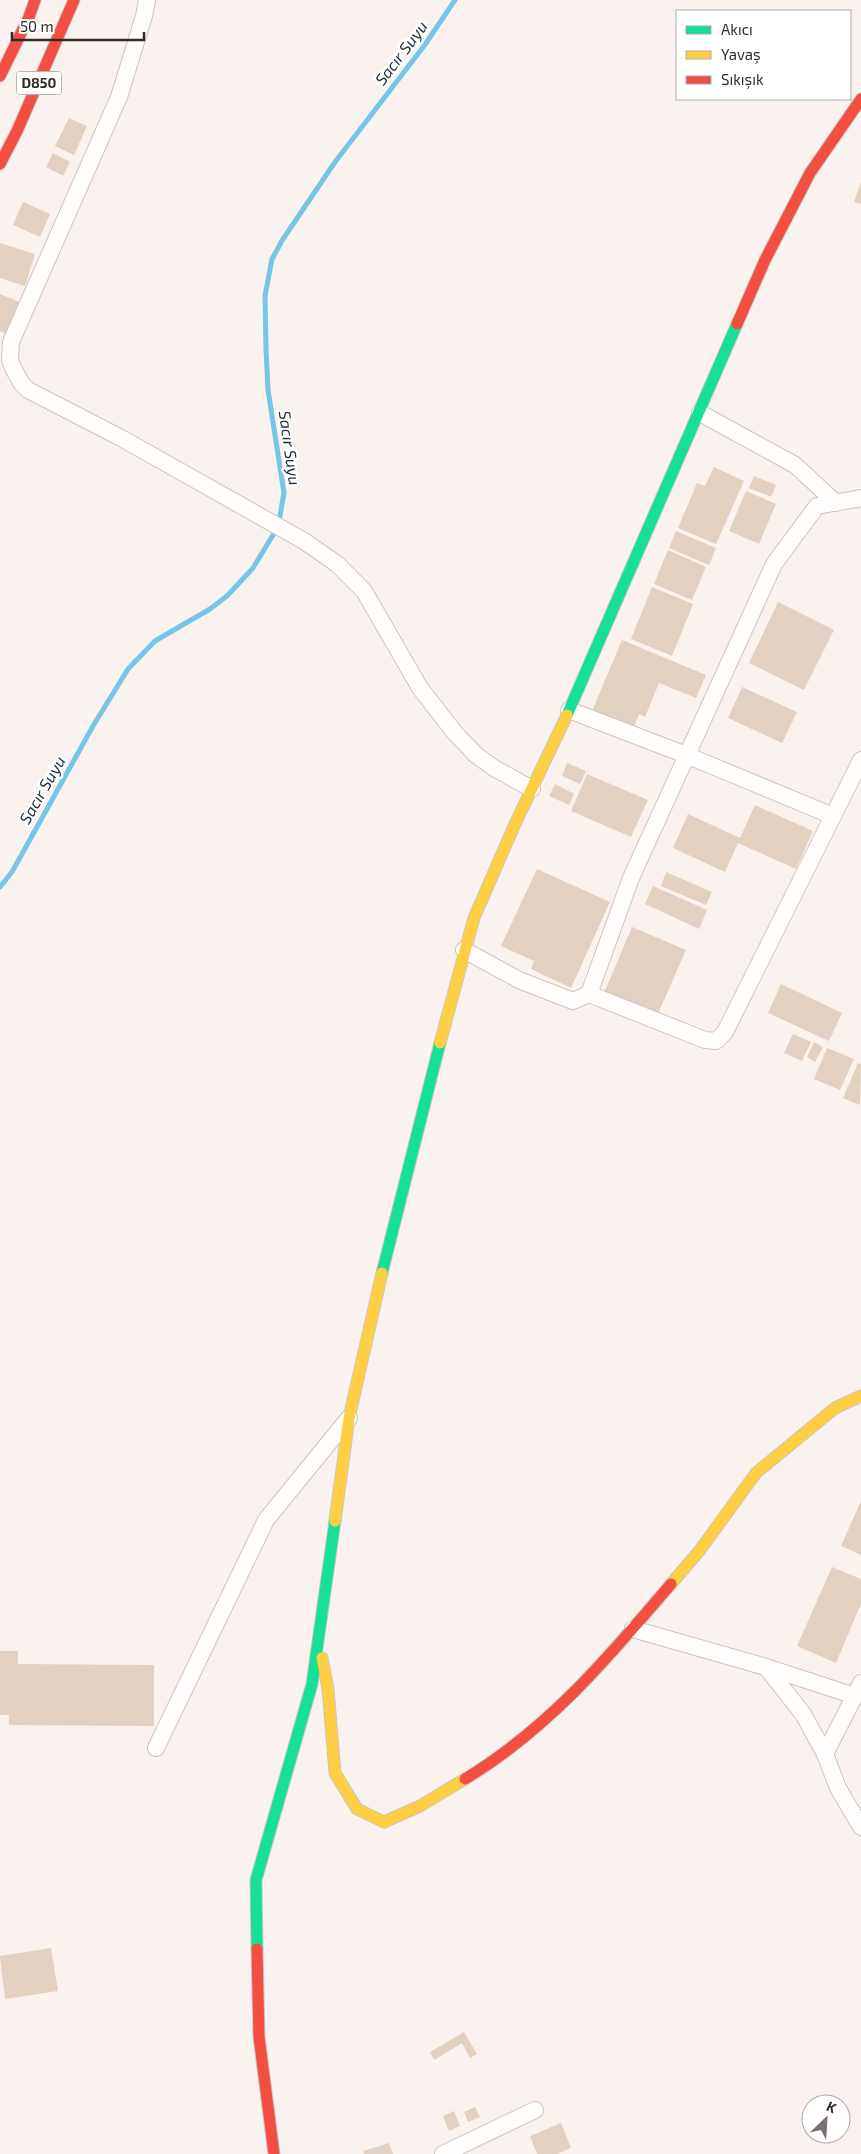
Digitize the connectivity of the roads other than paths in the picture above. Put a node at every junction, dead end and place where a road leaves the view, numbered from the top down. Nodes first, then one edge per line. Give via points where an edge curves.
1 (35, 0) edge
2 (74, 0) edge
3 (147, 0) edge
4 (0, 76) edge
5 (861, 99) edge
6 (0, 164) edge
7 (700, 413) junction
8 (861, 498) edge
9 (836, 503) junction
10 (569, 710) junction
11 (686, 755) junction
12 (861, 760) edge
13 (532, 789) junction
14 (834, 816) junction
15 (464, 950) junction
16 (589, 994) junction
17 (861, 1396) edge
18 (349, 1418) junction
19 (633, 1629) junction
20 (318, 1638) junction
21 (766, 1667) junction
22 (858, 1690) edge
23 (156, 1748) dead end
24 (826, 1754) junction
25 (861, 1827) edge
26 (535, 2110) dead end
27 (274, 2154) edge
28 (443, 2154) edge

1 - 4 main road, D850
2 - 6 main road, D850
3 - 13 street via 119,97 11,342 10,360 16,376 28,390 304,541 337,564 364,591 420,688 465,744 494,768
5 - 7 main road via 805,182 765,260
7 - 9 street via 795,465
7 - 10 main road
8 - 9 street
9 - 11 street via 817,506 774,564
10 - 11 street
10 - 13 main road
11 - 14 street
11 - 16 street via 631,878
12 - 14 street
13 - 15 main road via 474,918
14 - 16 street via 724,1032 716,1041 704,1040
15 - 16 street via 519,980 573,1000
15 - 18 main road via 398,1204
17 - 19 main road via 835,1408 756,1472 700,1550
18 - 20 main road
18 - 23 street via 266,1520
19 - 20 main road via 607,1660 540,1726 474,1773 420,1806 384,1822 357,1809 334,1773 328,1689
19 - 21 street
20 - 27 main road via 312,1684 256,1880 259,2037
21 - 22 street
21 - 24 street via 803,1714
22 - 24 street
24 - 25 street via 838,1788
26 - 28 street

